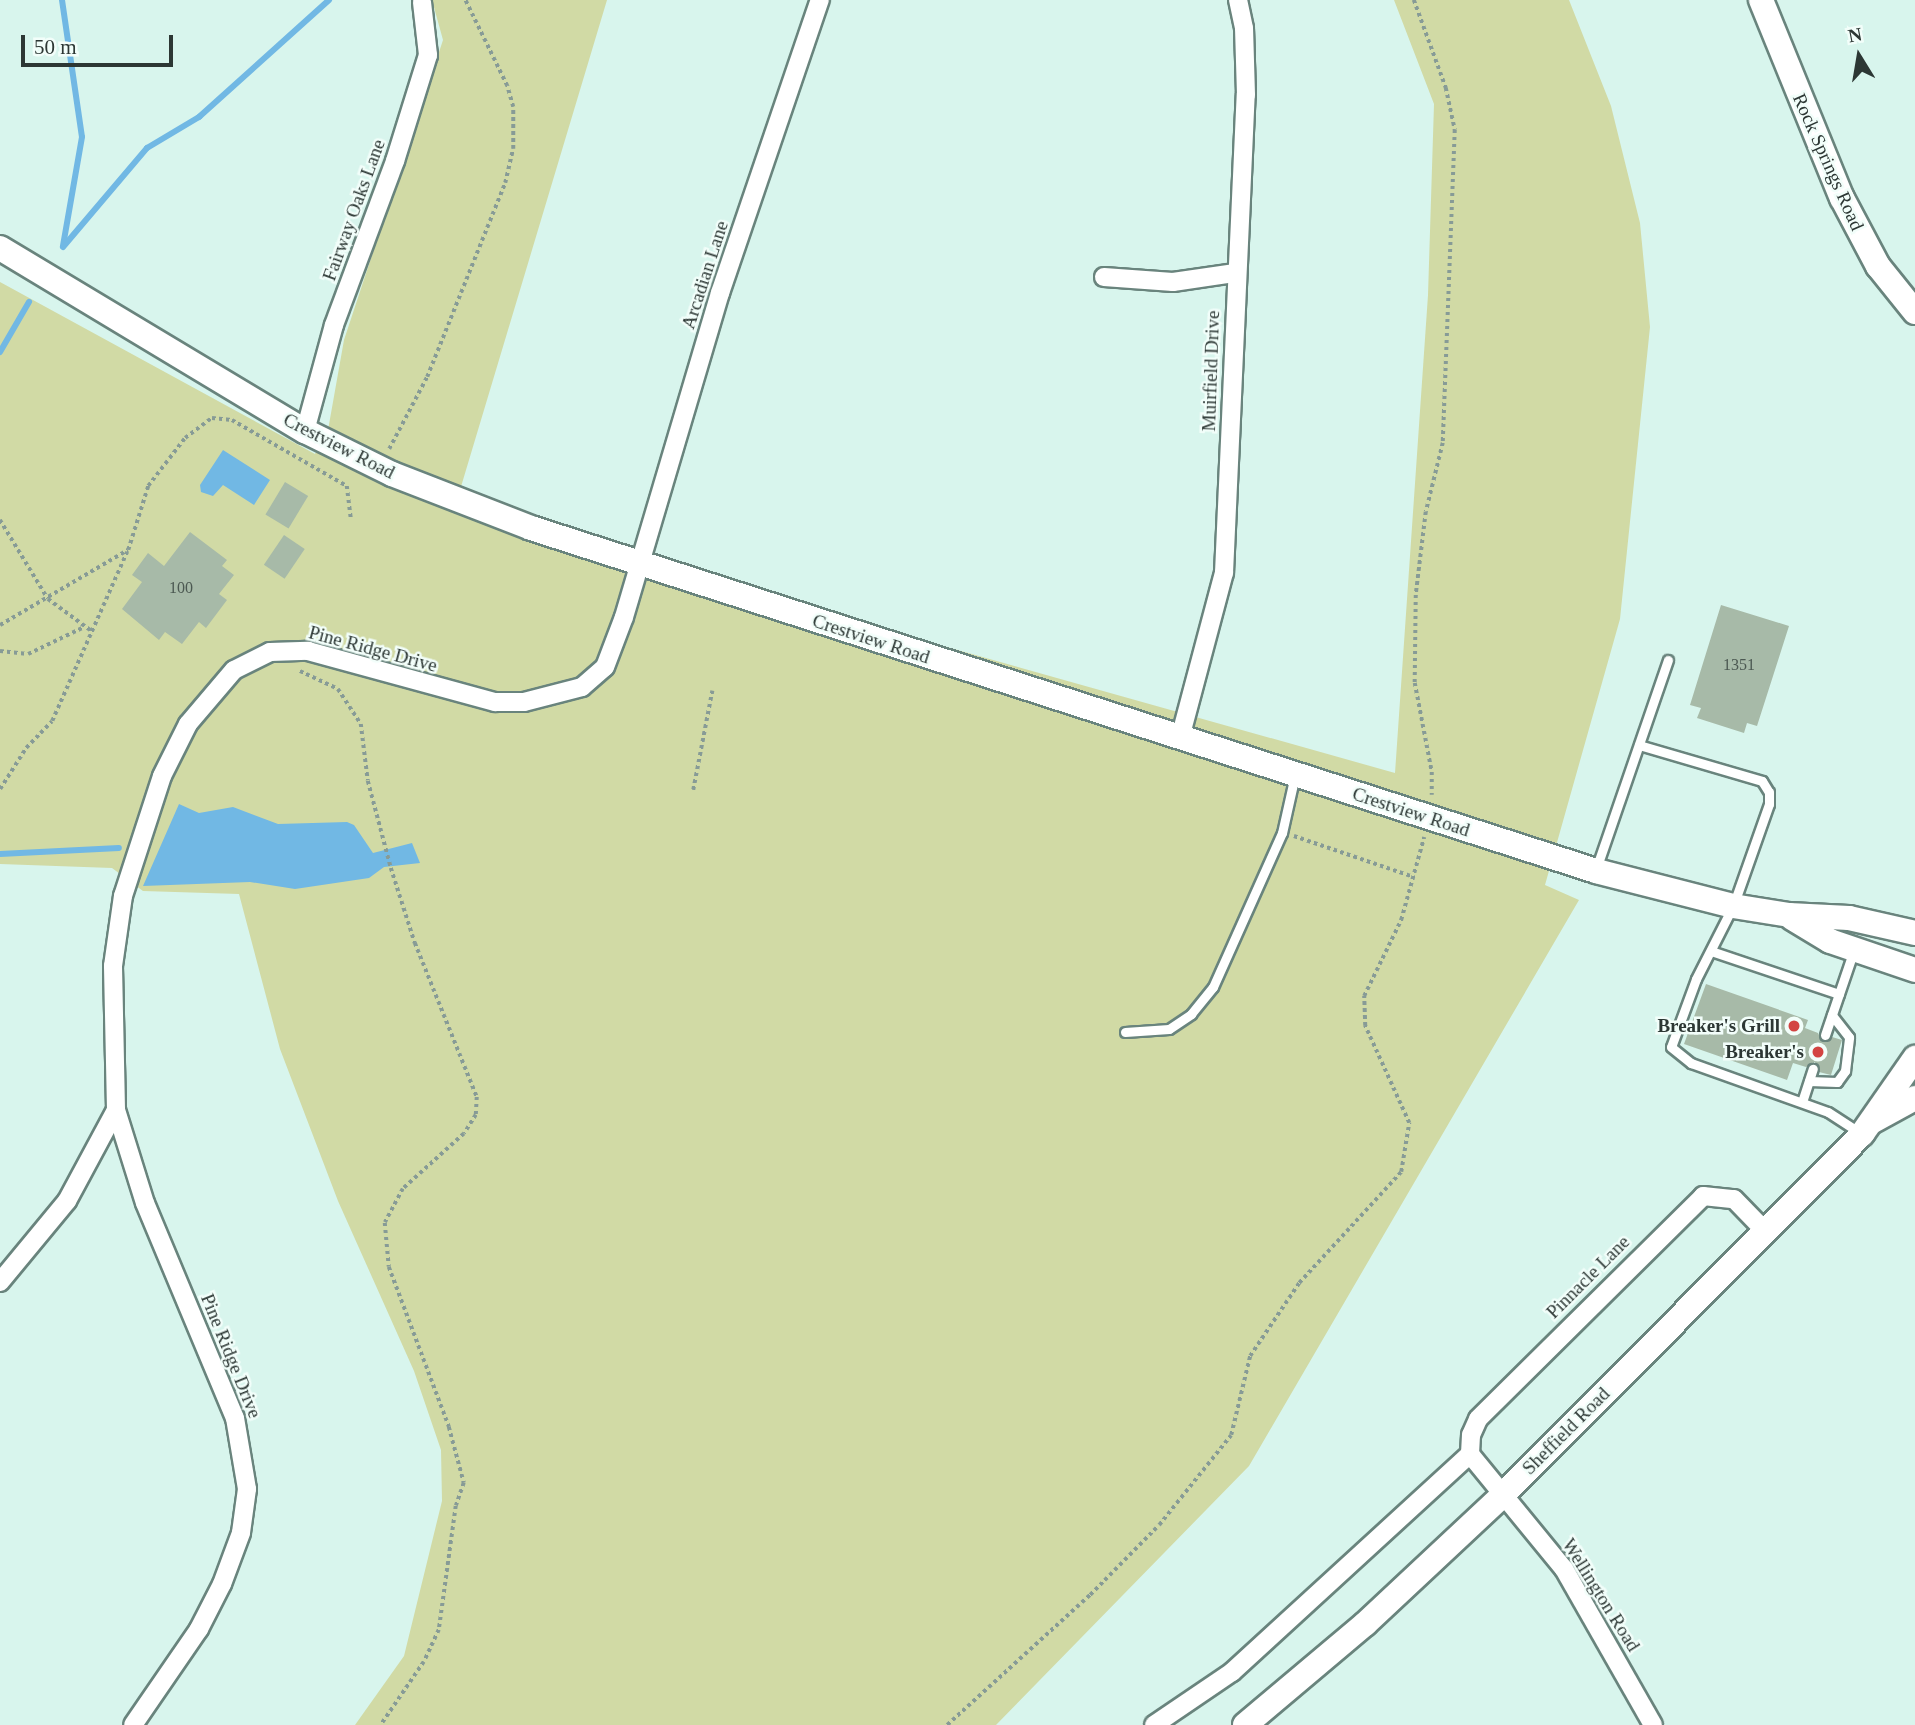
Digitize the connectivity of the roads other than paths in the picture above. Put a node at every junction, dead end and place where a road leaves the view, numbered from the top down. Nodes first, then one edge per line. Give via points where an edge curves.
1 (820, 0) edge
2 (1238, 0) edge
3 (1761, 0) edge
4 (422, 2) dead end
5 (0, 248) edge
6 (1235, 272) junction
7 (1104, 277) dead end
8 (1915, 312) edge
9 (305, 430) junction
10 (639, 565) junction
11 (1668, 660) dead end
12 (1180, 738) junction
13 (1639, 745) junction
14 (1295, 775) junction
15 (1595, 871) junction
16 (1733, 906) junction
17 (1789, 915) junction
18 (1915, 933) edge
19 (1854, 949) junction
20 (1711, 951) junction
21 (1915, 970) edge
22 (1839, 994) junction
23 (1832, 1015) junction
24 (1125, 1031) dead end
25 (1825, 1035) dead end
26 (1915, 1058) edge
27 (1812, 1069) dead end
28 (1809, 1082) junction
29 (1915, 1098) edge
30 (1802, 1102) junction
31 (116, 1110) junction
32 (1867, 1127) junction
33 (1765, 1231) junction
34 (0, 1282) edge
35 (1470, 1454) junction
36 (1504, 1494) junction
37 (133, 1725) edge
38 (1154, 1725) edge
39 (1245, 1725) edge
40 (1653, 1725) edge

1 - 10 street, Arcadian Lane via 720,293
2 - 6 street, Muirfield Drive via 1244,28 1246,95
3 - 8 street, Rock Springs Road via 1853,221 1878,266
4 - 9 street, Fairway Oaks Lane via 428,55 395,161 334,324
5 - 9 street, Crestview Road
6 - 7 street via 1173,282
6 - 12 street, Muirfield Drive via 1224,573
9 - 10 street, Crestview Road via 469,506
10 - 12 street, Crestview Road
10 - 31 street, Pine Ridge Drive via 605,667 582,687 555,697 495,702 308,651 288,650 251,658 216,688 188,724 162,776 123,896 113,966
11 - 13 lane
12 - 14 street, Crestview Road
13 - 15 lane
13 - 16 lane via 1762,781 1769,792 1769,804
14 - 15 street, Crestview Road
14 - 24 lane via 1282,833 1213,987 1191,1014 1169,1029
15 - 16 street, Crestview Road
16 - 17 street, Crestview Road
16 - 20 lane
17 - 18 street, Crestview Road via 1849,918
17 - 19 street, Crestview Road
19 - 21 street, Crestview Road
19 - 22 lane
20 - 22 lane
20 - 30 lane via 1671,1046 1690,1063
22 - 23 lane
23 - 25 lane
23 - 28 lane via 1849,1037 1845,1071 1837,1082
26 - 32 street, Sheffield Road via 1890,1087
27 - 28 lane
28 - 30 lane
29 - 32 street, Sheffield Road
30 - 32 lane
31 - 34 street, Pine Ridge Drive via 67,1201
31 - 37 street, Pine Ridge Drive via 147,1209 235,1418 247,1489 241,1533 222,1584 199,1629
32 - 33 street, Sheffield Road
33 - 35 street, Pinnacle Lane via 1734,1199 1703,1196 1478,1419
33 - 36 street, Sheffield Road
35 - 36 street
35 - 38 street via 1232,1672
36 - 39 street, Sheffield Road via 1366,1625
36 - 40 street, Wellington Road via 1564,1569

